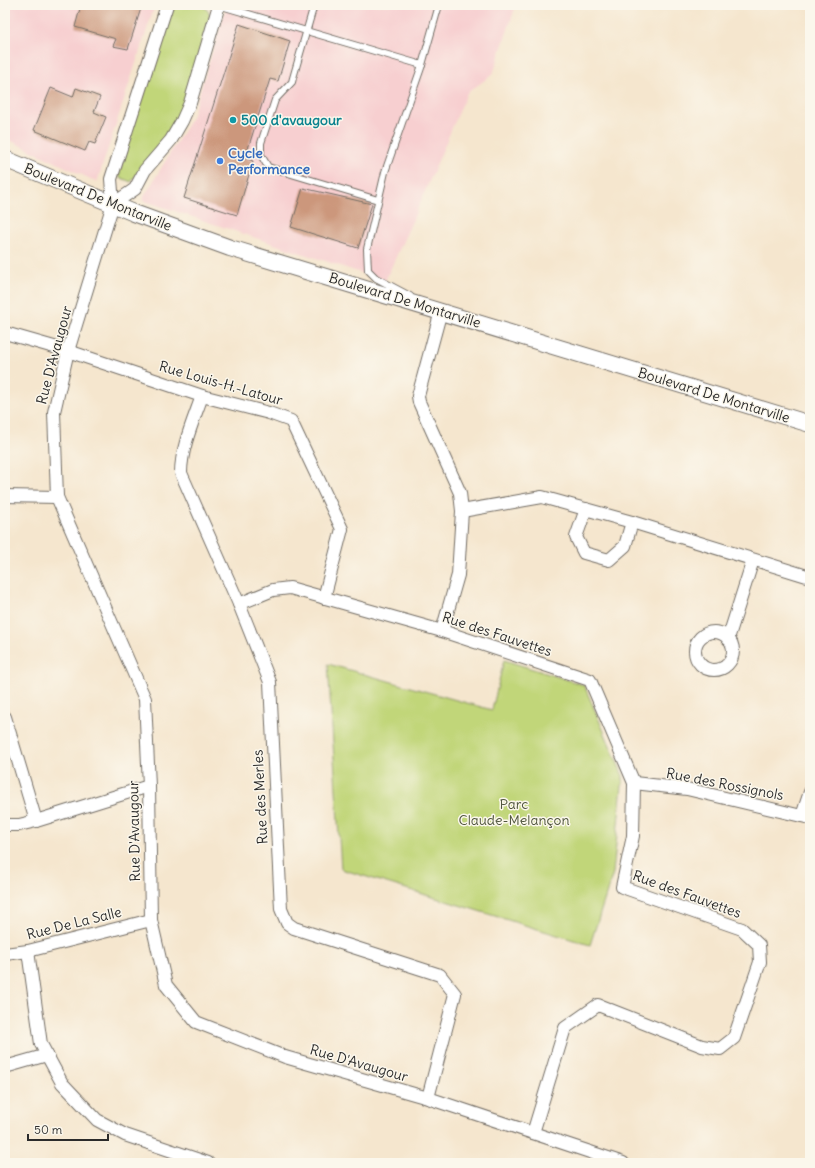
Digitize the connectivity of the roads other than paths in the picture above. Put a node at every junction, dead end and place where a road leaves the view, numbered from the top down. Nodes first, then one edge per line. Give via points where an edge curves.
1 (166, 5) edge
2 (218, 5) edge
3 (314, 5) edge
4 (440, 5) edge
5 (306, 32) junction
6 (422, 65) junction
7 (5, 159) edge
8 (378, 200) junction
9 (113, 204) junction
10 (425, 306) junction
11 (441, 311) junction
12 (5, 333) edge
13 (68, 351) junction
14 (202, 396) junction
15 (810, 424) edge
16 (5, 496) edge
17 (57, 497) junction
18 (586, 509) junction
19 (462, 511) junction
20 (632, 522) junction
21 (753, 560) junction
22 (810, 577) edge
23 (324, 598) junction
24 (239, 604) junction
25 (442, 631) junction
26 (728, 639) dead end
27 (5, 717) edge
28 (634, 783) junction
29 (149, 786) junction
30 (810, 792) edge
31 (806, 817) edge
32 (36, 821) junction
33 (5, 825) edge
34 (151, 920) junction
35 (28, 951) junction
36 (5, 954) edge
37 (47, 1055) junction
38 (5, 1067) edge
39 (428, 1098) junction
40 (533, 1133) junction
41 (208, 1163) edge
42 (623, 1163) edge

1 - 9 street, Rue D'Avaugour via 111,179
2 - 5 lane
2 - 9 street via 190,103 182,121 171,140 145,170 135,189
3 - 5 lane
4 - 6 lane
5 - 6 lane
5 - 8 lane via 292,82 275,100 261,143 261,155 268,167
6 - 8 lane
7 - 9 street, Boulevard De Montarville
8 - 10 lane via 366,249 368,270 376,278
9 - 10 street, Boulevard De Montarville via 230,248
9 - 13 street, Rue D'Avaugour
10 - 11 street, Boulevard De Montarville
11 - 15 street, Boulevard De Montarville
11 - 19 street via 418,396 460,493
12 - 13 street, Rue Louis-H.-Latour
13 - 14 street, Rue Louis-H.-Latour
13 - 17 street, Rue D'Avaugour via 54,412
14 - 23 street, Rue Louis-H.-Latour via 292,421 342,528
14 - 24 street, Rue des Merles via 181,463 181,473
16 - 17 street
17 - 29 street, Rue D'Avaugour via 145,699
18 - 19 street via 542,497
18 - 20 street
18 - 20 street via 576,537 584,553 609,560 625,546
19 - 25 street via 458,575
20 - 21 street
21 - 22 street
21 - 26 street
23 - 24 street, Rue des Fauvettes via 290,588 273,590
23 - 25 street, Rue des Fauvettes
24 - 39 street, Rue des Merles via 270,682 281,909 288,923 294,928 440,975 454,994
25 - 28 street, Rue des Fauvettes via 590,680
27 - 32 street
28 - 31 street, Rue des Rossignols via 686,789
28 - 40 street, Rue des Fauvettes via 633,836 622,888 742,929 759,945 760,962 734,1038 720,1049 702,1046 598,1005 565,1028
29 - 32 street
29 - 34 street, Rue D'Avaugour
30 - 31 street
32 - 33 street
34 - 35 street, Rue De La Salle
34 - 39 street, Rue D'Avaugour via 166,985 196,1022 285,1057
35 - 36 street, Rue De La Salle
35 - 37 street via 40,1044
37 - 38 street
37 - 41 street via 62,1084 97,1120 125,1135
39 - 40 street, Rue D'Avaugour
40 - 42 street, Rue D'Avaugour

